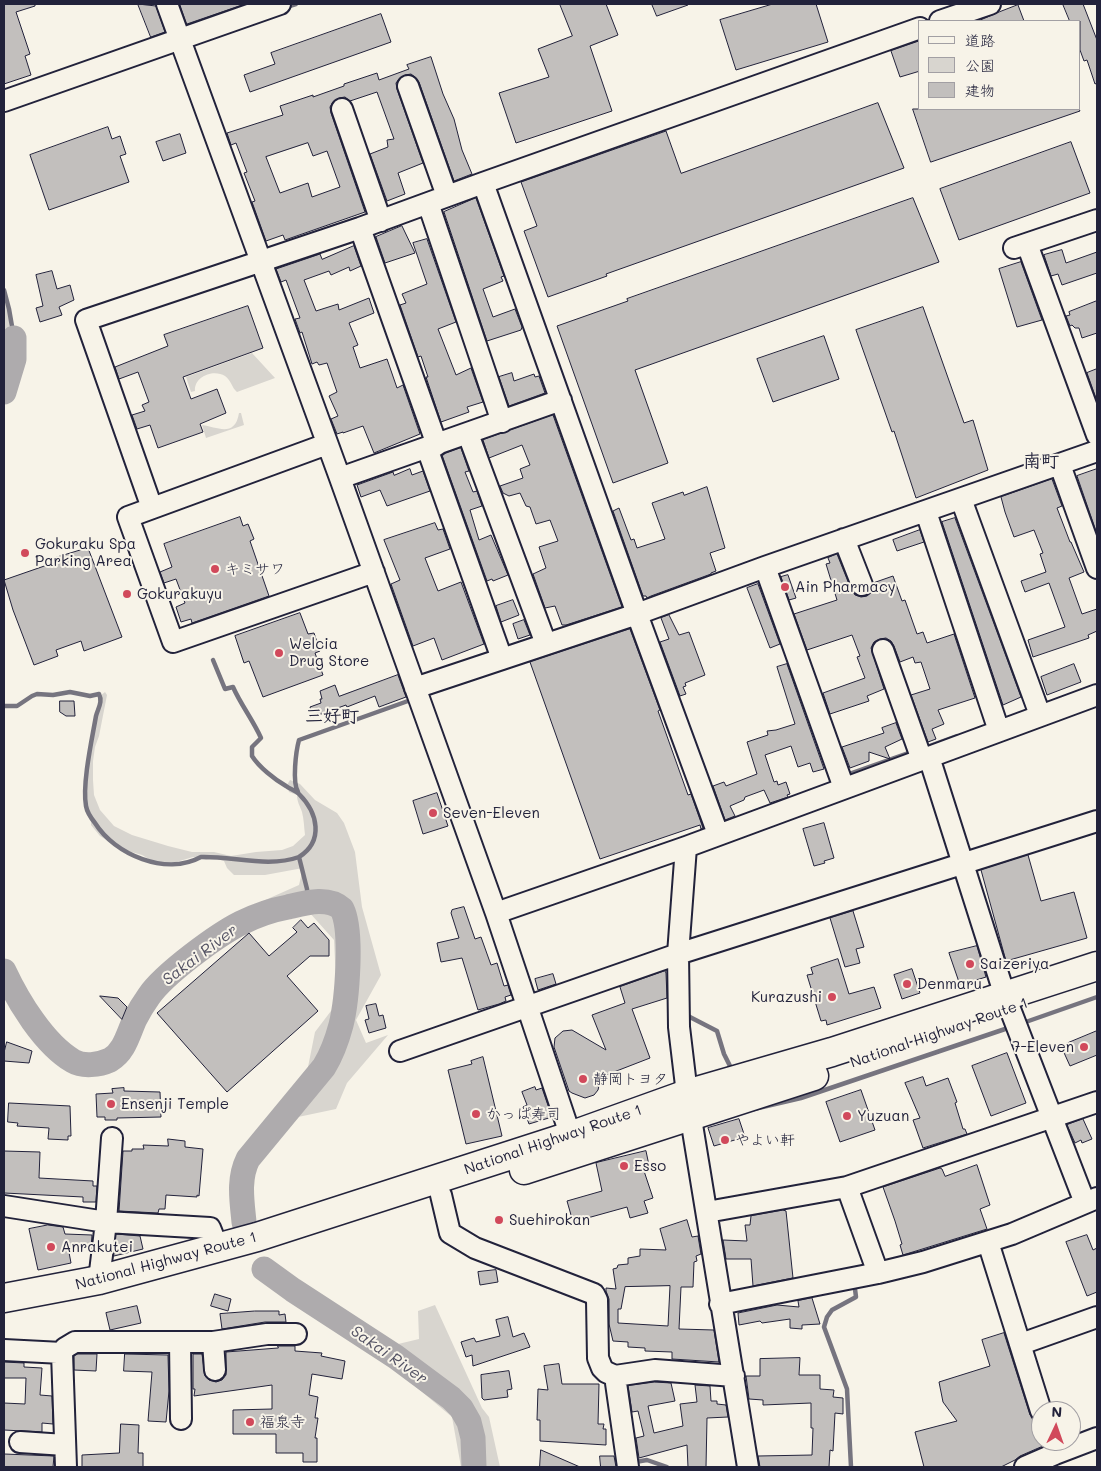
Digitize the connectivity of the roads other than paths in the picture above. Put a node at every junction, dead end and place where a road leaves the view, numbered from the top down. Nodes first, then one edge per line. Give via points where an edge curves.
1 (167, 4) edge
2 (280, 4) edge
3 (990, 4) edge
4 (256, 7) edge
5 (943, 20) edge
6 (918, 29) edge
7 (179, 39) junction
8 (408, 86) dead end
9 (4, 101) edge
10 (342, 110) dead end
11 (483, 183) junction
12 (447, 196) junction
13 (428, 203) junction
14 (381, 220) junction
15 (1097, 220) edge
16 (360, 228) junction
17 (261, 261) junction
18 (561, 400) junction
19 (502, 422) junction
20 (468, 434) junction
21 (1097, 435) edge
22 (327, 444) junction
23 (432, 446) junction
24 (1097, 451) edge
25 (1060, 464) junction
26 (340, 478) junction
27 (962, 499) junction
28 (152, 508) junction
29 (926, 512) junction
30 (844, 539) junction
31 (765, 566) junction
32 (1097, 568) edge
33 (374, 572) junction
34 (862, 585) dead end
35 (637, 614) junction
36 (546, 644) junction
37 (883, 650) dead end
38 (502, 659) junction
39 (415, 688) junction
40 (1097, 695) edge
41 (1040, 715) junction
42 (1000, 731) junction
43 (925, 758) junction
44 (844, 788) junction
45 (1097, 821) edge
46 (718, 834) junction
47 (686, 847) junction
48 (963, 864) junction
49 (496, 913) junction
50 (678, 954) junction
51 (1097, 966) edge
52 (1097, 980) edge
53 (1008, 1002) junction
54 (528, 1007) junction
55 (400, 1051) dead end
56 (1097, 1102) edge
57 (689, 1105) junction
58 (1053, 1119) junction
59 (112, 1138) dead end
60 (574, 1145) junction
61 (847, 1187) junction
62 (441, 1195) junction
63 (1091, 1200) edge
64 (4, 1206) edge
65 (707, 1212) junction
66 (106, 1222) junction
67 (988, 1242) junction
68 (218, 1248) junction
69 (878, 1273) junction
70 (99, 1280) junction
71 (4, 1298) edge
72 (720, 1304) junction
73 (4, 1313) edge
74 (1097, 1317) edge
75 (296, 1334) dead end
76 (180, 1342) junction
77 (213, 1342) junction
78 (1021, 1344) junction
79 (4, 1350) edge
80 (62, 1353) junction
81 (215, 1370) dead end
82 (615, 1376) junction
83 (734, 1376) junction
84 (1039, 1401) edge
85 (181, 1419) dead end
86 (1097, 1438) edge
87 (1081, 1441) edge
88 (20, 1442) dead end
89 (64, 1445) junction
90 (1048, 1451) edge
91 (66, 1467) edge
92 (628, 1467) edge
93 (748, 1467) edge
94 (1026, 1467) edge

1 - 7 street
2 - 4 street
3 - 5 street
4 - 7 street
6 - 11 street
7 - 9 street
7 - 17 street
8 - 12 street
10 - 14 street
11 - 12 street
11 - 18 street
12 - 13 street
13 - 14 street
13 - 19 street
14 - 16 street
15 - 21 street via 1021,246
16 - 17 street
16 - 23 street
17 - 22 street
17 - 28 street via 86,320
18 - 19 street
18 - 35 street
19 - 20 street
20 - 23 street
20 - 36 street
22 - 26 street
22 - 28 street
23 - 26 street
23 - 38 street
24 - 25 street
25 - 27 street
25 - 32 street
26 - 33 street
27 - 29 street
27 - 41 street
28 - 33 street via 128,517 173,642
29 - 30 street
29 - 42 street
30 - 31 street
30 - 34 street
31 - 35 street
31 - 44 street
33 - 39 street
35 - 36 street
35 - 46 street
36 - 38 street
37 - 43 street
38 - 39 street
39 - 49 street
40 - 41 street
41 - 42 street
42 - 43 street
43 - 44 street
43 - 48 street
44 - 46 street
45 - 48 street
46 - 47 street
47 - 49 street
47 - 50 street
48 - 50 street
48 - 53 street
49 - 54 street
50 - 54 street
50 - 57 street via 679,1027
51 - 53 highway, National Highway Route 1
52 - 53 highway, National Highway Route 1
53 - 57 highway, National Highway Route 1 via 831,1071
53 - 58 street
54 - 55 street
54 - 60 street
56 - 58 street
57 - 60 highway, National Highway Route 1
57 - 65 street
58 - 61 street
58 - 63 street
59 - 66 street
60 - 62 highway, National Highway Route 1
60 - 68 highway, National Highway Route 1
61 - 65 street
61 - 69 street
62 - 73 highway, National Highway Route 1 via 258,1253 113,1291
62 - 82 street via 450,1233 475,1248 594,1294 597,1300 598,1358 602,1368
63 - 67 street
64 - 66 street
65 - 72 street
66 - 68 street via 210,1228
66 - 70 street
67 - 69 street
67 - 78 street
68 - 70 highway, National Highway Route 1
69 - 72 street
70 - 71 highway, National Highway Route 1
72 - 83 street
74 - 78 street
75 - 77 street via 267,1334
76 - 77 street
76 - 80 street via 75,1342
76 - 85 street
77 - 81 street
78 - 84 street
79 - 80 street
80 - 89 street
82 - 83 street via 655,1370
82 - 92 street
83 - 93 street
86 - 87 street
88 - 89 street
89 - 91 street
90 - 94 street

